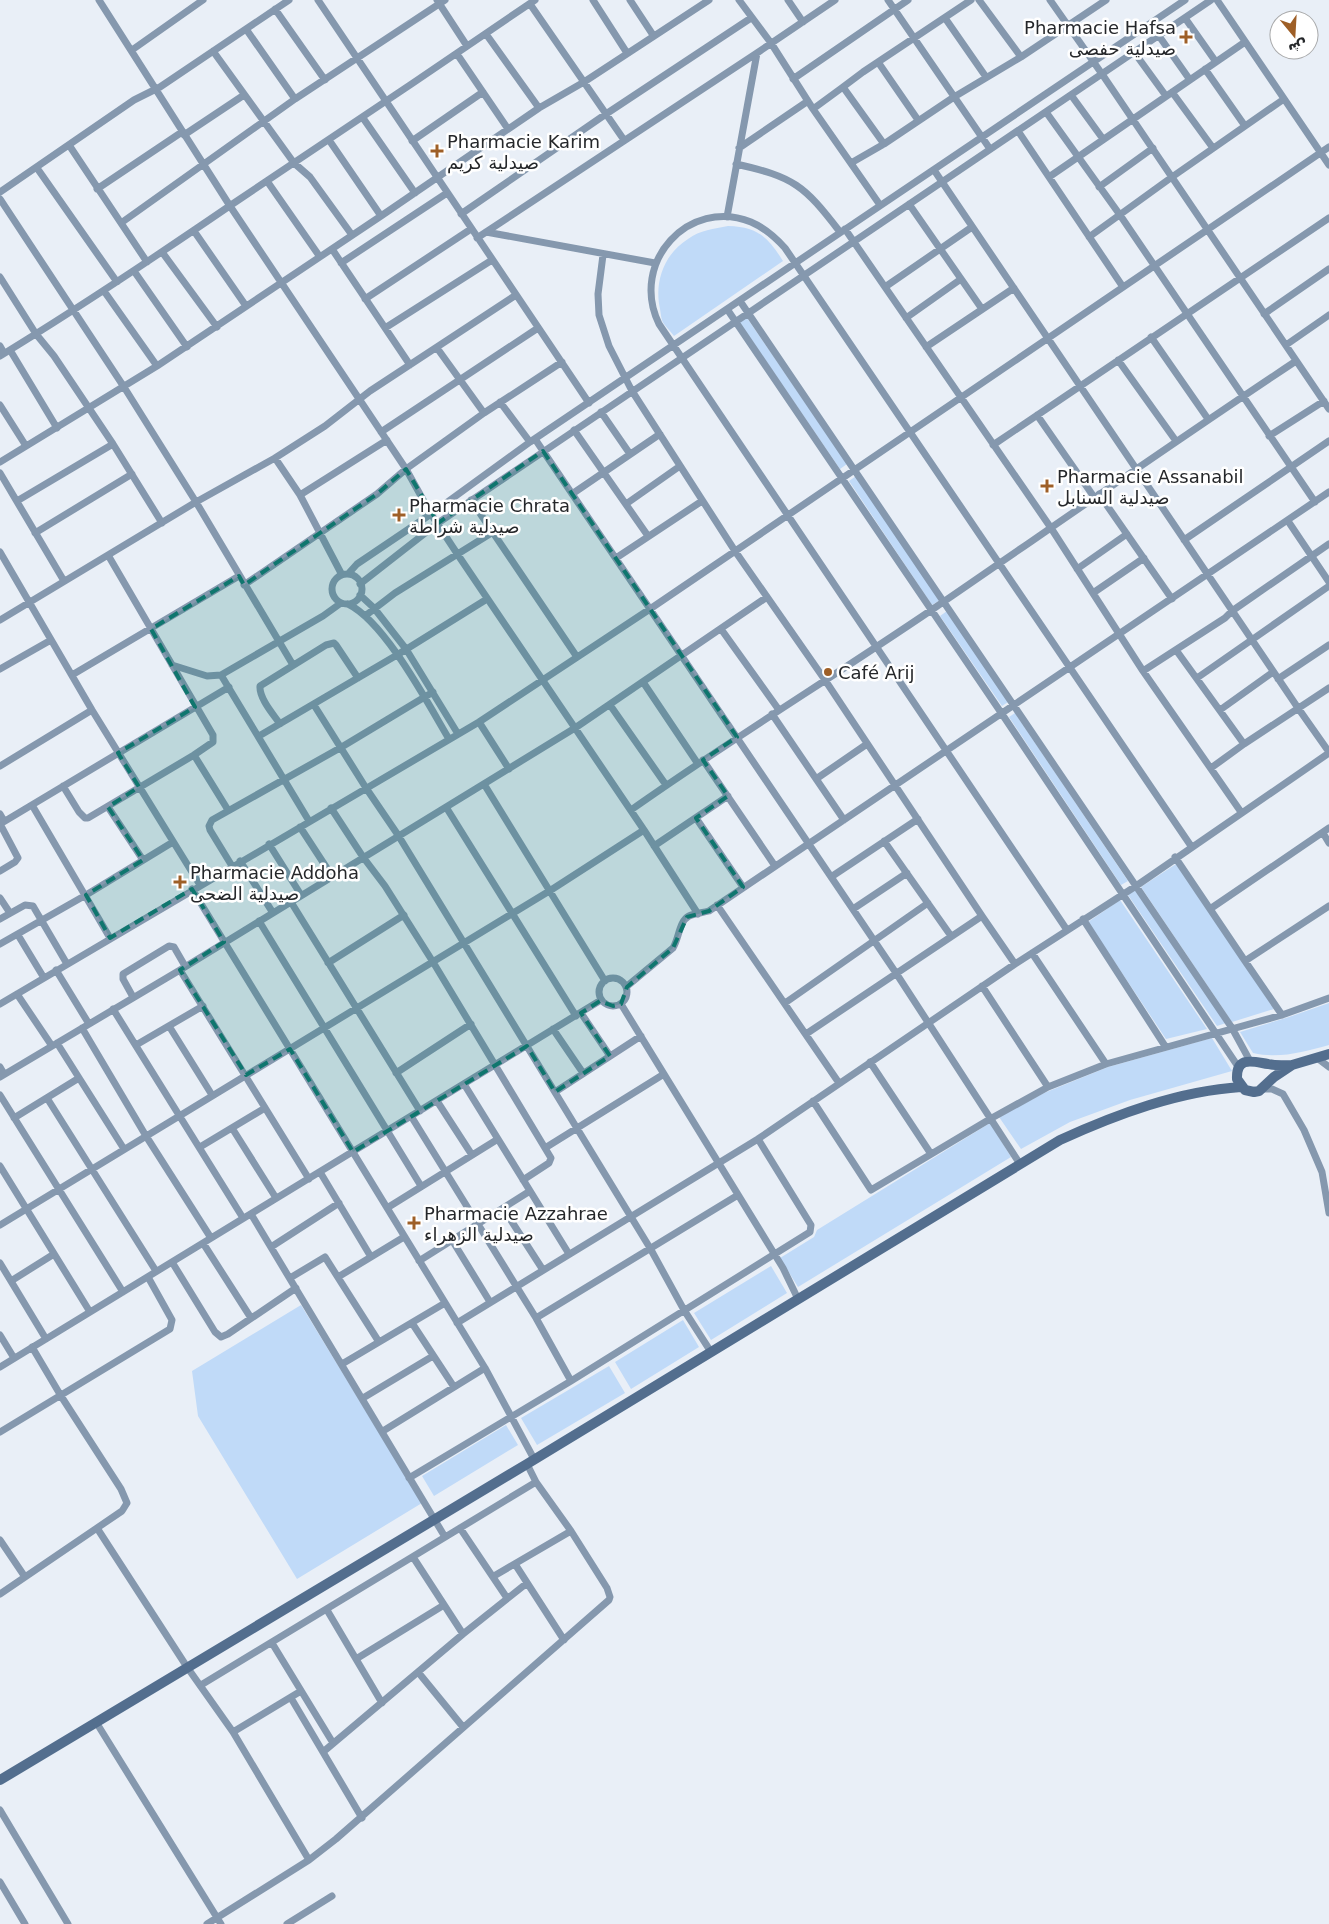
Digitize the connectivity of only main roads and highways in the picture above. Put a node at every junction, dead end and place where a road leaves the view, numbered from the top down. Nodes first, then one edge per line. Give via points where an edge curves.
1 (1329, 1054) edge
2 (1261, 1063) junction
3 (1292, 1065) junction
4 (1238, 1071) junction
5 (1265, 1085) junction
6 (1241, 1087) junction
7 (1212, 1090) junction
8 (0, 1780) edge

1 - 3 main road
2 - 3 main road
2 - 4 main road via 1244,1063
2 - 5 main road via 1267,1069
3 - 5 main road
4 - 6 main road
4 - 7 main road
5 - 6 main road via 1254,1092
6 - 7 main road
7 - 8 main road via 1110,1118 1060,1140

